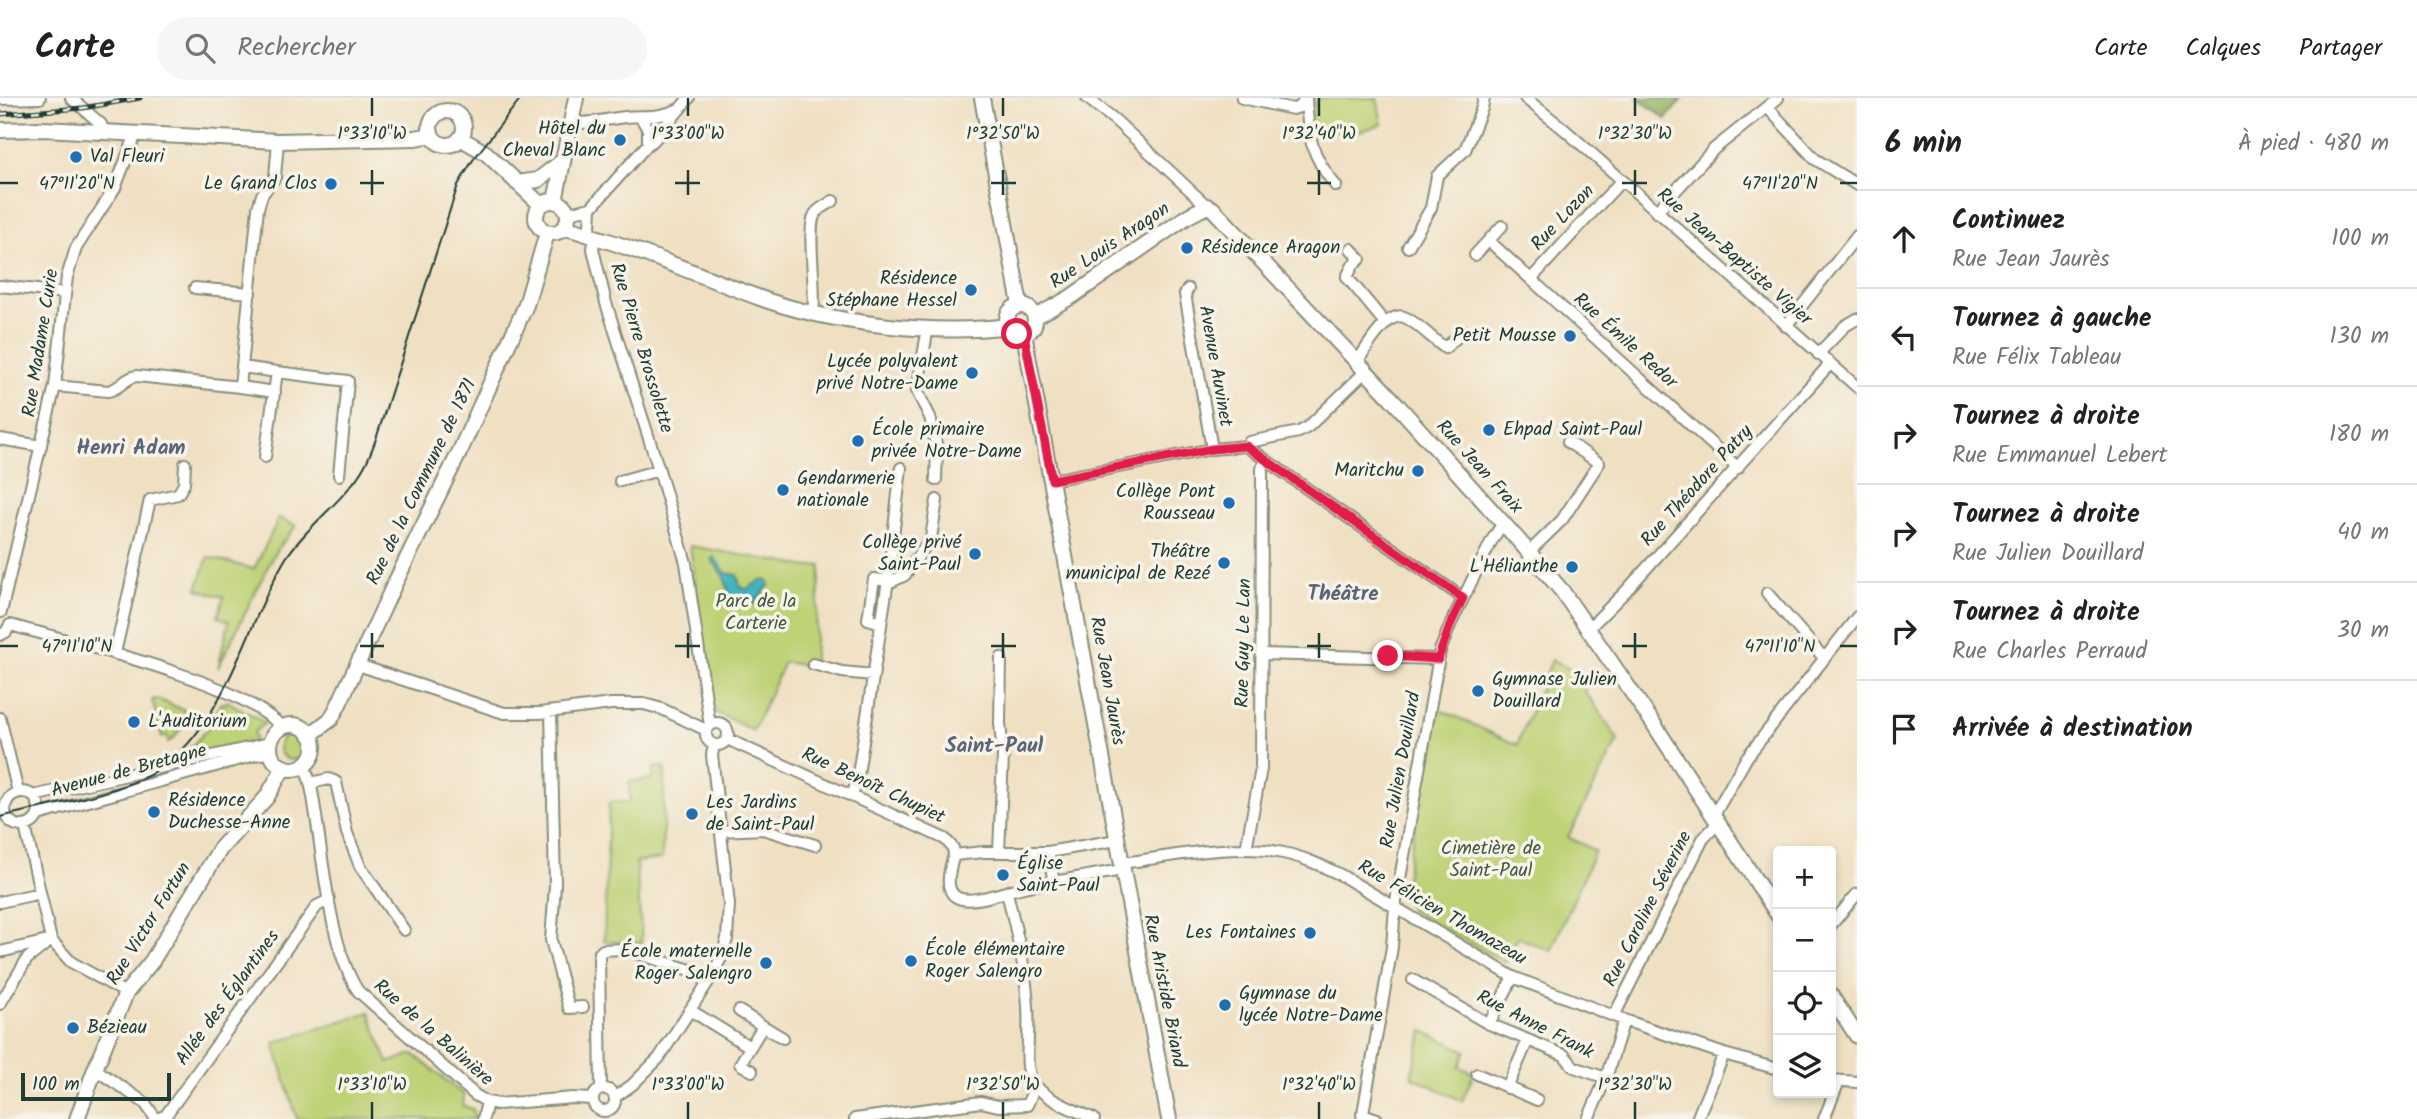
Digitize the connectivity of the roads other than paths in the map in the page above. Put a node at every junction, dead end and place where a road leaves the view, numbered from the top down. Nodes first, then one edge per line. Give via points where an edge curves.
1 (40, 98) edge
2 (576, 98) edge
3 (690, 98) edge
4 (982, 98) edge
5 (1242, 98) edge
6 (1483, 98) edge
7 (1525, 98) edge
8 (1778, 98) edge
9 (0, 99) edge
10 (75, 99) edge
11 (1091, 99) edge
12 (1306, 99) edge
13 (452, 105) edge
14 (1768, 108) junction
15 (679, 109) junction
16 (641, 118) junction
17 (570, 122) junction
18 (0, 130) edge
19 (103, 132) junction
20 (136, 134) junction
21 (432, 135) junction
22 (460, 138) junction
23 (278, 141) junction
24 (648, 144) junction
25 (561, 162) junction
26 (1622, 180) junction
27 (517, 183) junction
28 (1857, 185) edge
29 (1336, 186) dead end
30 (833, 201) dead end
31 (548, 203) junction
32 (1208, 206) junction
33 (591, 208) junction
34 (1656, 212) junction
35 (567, 219) junction
36 (1502, 226) dead end
37 (592, 231) junction
38 (547, 233) junction
39 (1857, 236) edge
40 (1489, 241) junction
41 (1408, 247) dead end
42 (1352, 249) dead end
43 (1475, 256) dead end
44 (1531, 279) junction
45 (0, 286) edge
46 (195, 288) dead end
47 (1188, 289) dead end
48 (65, 293) junction
49 (250, 293) junction
50 (1020, 305) junction
51 (813, 313) junction
52 (1035, 317) junction
53 (1857, 319) edge
54 (1385, 323) junction
55 (1008, 326) junction
56 (1786, 326) junction
57 (928, 327) junction
58 (1464, 331) dead end
59 (1024, 334) junction
60 (1818, 354) junction
61 (1829, 365) junction
62 (1362, 366) junction
63 (243, 367) junction
64 (277, 372) junction
65 (55, 387) junction
66 (240, 387) junction
67 (1857, 387) edge
68 (275, 392) junction
69 (0, 439) edge
70 (1568, 442) dead end
71 (41, 446) junction
72 (1246, 446) junction
73 (1212, 449) junction
74 (265, 457) dead end
75 (1265, 461) junction
76 (185, 464) dead end
77 (1738, 467) junction
78 (901, 468) dead end
79 (659, 470) junction
80 (339, 475) dead end
81 (936, 480) dead end
82 (1052, 480) junction
83 (620, 481) dead end
84 (937, 500) dead end
85 (1503, 523) junction
86 (1529, 552) junction
87 (888, 580) junction
88 (1767, 593) dead end
89 (1463, 598) junction
90 (1, 612) edge
91 (1857, 617) edge
92 (10, 625) junction
93 (1589, 628) junction
94 (0, 635) edge
95 (115, 653) junction
96 (1261, 654) junction
97 (1001, 658) dead end
98 (1824, 658) junction
99 (1438, 659) junction
100 (813, 664) dead end
101 (358, 665) junction
102 (873, 675) junction
103 (551, 712) junction
104 (0, 718) edge
105 (283, 727) junction
106 (708, 728) junction
107 (310, 735) junction
108 (727, 739) junction
109 (714, 745) junction
110 (270, 748) junction
111 (6, 765) edge
112 (304, 765) junction
113 (284, 767) junction
114 (311, 783) junction
115 (19, 792) junction
116 (33, 796) junction
117 (852, 796) junction
118 (3, 804) edge
119 (38, 815) junction
120 (1716, 819) junction
121 (5, 824) edge
122 (25, 826) junction
123 (720, 831) junction
124 (1117, 840) junction
125 (815, 845) dead end
126 (1246, 849) junction
127 (999, 852) junction
128 (1048, 852) junction
129 (954, 855) junction
130 (1121, 866) junction
131 (1054, 882) junction
132 (1007, 892) junction
133 (40, 893) junction
134 (1857, 894) edge
135 (329, 900) junction
136 (0, 902) edge
137 (1395, 907) junction
138 (1774, 909) edge
139 (1836, 919) edge
140 (404, 930) dead end
141 (51, 940) junction
142 (0, 953) edge
143 (1513, 977) junction
144 (710, 979) junction
145 (1413, 980) dead end
146 (127, 993) junction
147 (0, 1004) edge
148 (1836, 1004) edge
149 (583, 1007) dead end
150 (690, 1010) junction
151 (739, 1011) dead end
152 (1619, 1018) junction
153 (1489, 1024) junction
154 (763, 1026) junction
155 (1857, 1037) edge
156 (783, 1038) dead end
157 (1528, 1040) junction
158 (750, 1047) junction
159 (1724, 1054) junction
160 (1773, 1068) edge
161 (95, 1069) junction
162 (752, 1072) dead end
163 (1477, 1074) dead end
164 (1606, 1078) junction
165 (1836, 1080) edge
166 (1857, 1082) edge
167 (1035, 1087) junction
168 (601, 1088) junction
169 (1507, 1088) junction
170 (615, 1097) junction
171 (1830, 1098) edge
172 (592, 1099) junction
173 (1536, 1100) dead end
174 (487, 1102) junction
175 (605, 1115) edge
176 (1362, 1116) edge
177 (77, 1119) edge
178 (157, 1119) edge
179 (483, 1119) edge
180 (855, 1119) edge
181 (1094, 1119) edge
182 (1169, 1119) edge
183 (1377, 1119) edge
184 (1588, 1119) edge
185 (1697, 1119) edge
186 (1824, 1119) edge

1 - 9 street
2 - 17 street
3 - 15 street
4 - 50 street
5 - 12 street via 1293,109
6 - 41 street via 1465,150 1437,176 1431,208
7 - 26 street, Rue Jean-Baptiste Vigier
8 - 14 street
10 - 19 street via 101,124
11 - 32 street, Rue Jean Fraix
12 - 29 street via 1310,145
13 - 21 street via 435,116 430,125
13 - 22 street via 462,121
14 - 28 street via 1815,159
14 - 34 street via 1714,149
15 - 16 street
15 - 24 street
16 - 17 street
16 - 24 street via 648,129
17 - 25 street
18 - 19 street
19 - 20 street
20 - 23 street
20 - 48 street, Rue Madame Curie via 115,188 76,248
21 - 22 street via 443,144
21 - 23 street
22 - 27 street via 486,153
23 - 49 street via 275,177 258,208
24 - 33 street
25 - 27 street via 538,180
25 - 31 street
26 - 34 street, Rue Jean-Baptiste Vigier
26 - 44 street, Rue Lozon
27 - 31 street
30 - 51 street via 820,209 812,222
31 - 35 street via 562,204
31 - 38 street via 537,211 535,220
32 - 52 street, Rue Louis Aragon
32 - 62 street, Rue Jean Fraix
33 - 35 street
33 - 37 street
34 - 56 street, Rue Jean-Baptiste Vigier
35 - 37 street
35 - 38 street via 556,233
36 - 40 street
37 - 51 street via 758,298
37 - 79 street, Rue Pierre Brossolette via 606,303
38 - 101 street, Rue de la Commune de 1871 via 526,305
39 - 56 street
40 - 43 street
40 - 44 street, Rue Émile Redor
42 - 54 street via 1360,260 1347,277
44 - 77 street, Rue Émile Redor
45 - 48 street
46 - 49 street
47 - 73 street, Avenue Auvinet via 1185,294
48 - 65 street, Rue Madame Curie
49 - 63 street
50 - 52 street via 1030,308
50 - 55 street via 1008,314
51 - 57 street
52 - 59 street via 1032,329
53 - 60 street
54 - 58 street via 1398,316 1406,318 1445,348
54 - 62 street
55 - 57 street
55 - 59 street
56 - 60 street, Rue Jean-Baptiste Vigier
57 - 81 street via 917,391 937,448
59 - 82 street, Rue Jean Jaurès
60 - 61 street, Rue Jean-Baptiste Vigier
61 - 67 street, Rue Jean-Baptiste Vigier
61 - 77 street, Rue Théodore Patry
62 - 72 street via 1304,429
62 - 85 street, Rue Jean Fraix
63 - 64 street
63 - 66 street
64 - 68 street
64 - 80 street via 348,381
65 - 66 street via 115,390 137,376
65 - 71 street, Rue Madame Curie
66 - 68 street
68 - 74 street
69 - 71 street
70 - 86 street via 1599,463 1562,520
71 - 90 street, Rue Madame Curie
72 - 73 street
72 - 75 street
73 - 82 street
75 - 89 street
75 - 96 street, Rue Guy Le Lan
76 - 95 street via 184,484 178,494 150,500
77 - 93 street, Rue Théodore Patry
78 - 87 street
79 - 83 street
79 - 106 street, Rue Pierre Brossolette via 686,563
82 - 124 street, Rue Jean Jaurès
84 - 87 street via 931,538 905,575
85 - 86 street, Rue Jean Fraix
85 - 89 street, Rue Julien Douillard
86 - 93 street, Rue Jean Fraix
87 - 102 street via 874,579 868,619 881,623
88 - 98 street
89 - 99 street, Rue Julien Douillard
90 - 92 street
91 - 98 street, Rue Caroline Séverine
92 - 94 street
92 - 95 street
93 - 120 street, Rue Jean Fraix
95 - 105 street via 222,689
96 - 99 street
96 - 126 street, Rue Guy Le Lan via 1261,769
97 - 127 street
98 - 120 street, Rue Caroline Séverine via 1747,757
99 - 137 street, Rue Julien Douillard
100 - 102 street
101 - 103 street via 491,710
101 - 107 street, Rue de la Commune de 1871 via 336,711
102 - 117 street
103 - 106 street via 644,704
103 - 149 street via 555,885 551,940 569,1009
104 - 111 street
105 - 107 street via 296,726
105 - 110 street via 274,734
106 - 108 street via 722,725
106 - 109 street via 706,738
107 - 112 street via 313,750
108 - 109 street
108 - 117 street, Rue Benoît Chupiet
109 - 123 street
110 - 113 street via 274,760
110 - 116 street, Avenue de Bretagne
110 - 119 street, Avenue de Bretagne
111 - 115 street
112 - 113 street
112 - 114 street, Rue de la Balinière
113 - 146 street, Rue Victor Fortun via 267,797 220,849 152,961
114 - 135 street, Rue de la Balinière
114 - 140 street via 336,782 360,866
115 - 116 street
115 - 118 street
116 - 119 street
117 - 129 street, Rue Benoît Chupiet via 945,839
118 - 121 street
119 - 122 street
120 - 138 street, Rue Jean Fraix
120 - 152 street, Rue Caroline Séverine
121 - 122 street
122 - 133 street
123 - 125 street via 763,829
123 - 144 street via 729,921 721,958
124 - 128 street
124 - 130 street, Rue Jean Jaurès
126 - 130 street, Rue Félicien Thomazeau
126 - 137 street, Rue Félicien Thomazeau via 1310,860
127 - 128 street
127 - 129 street
128 - 131 street
129 - 132 street, Rue Félicien Thomazeau via 949,886 961,899
130 - 131 street, Rue Félicien Thomazeau
130 - 182 street, Rue Aristide Briand
131 - 132 street, Rue Félicien Thomazeau
132 - 167 street via 1027,980 1026,1060
133 - 136 street
133 - 141 street
134 - 139 street
135 - 174 street, Rue de la Balinière via 358,991
135 - 178 street, Allée des Églantines via 317,906 166,1115
137 - 143 street, Rue Félicien Thomazeau
137 - 176 street, Rue Julien Douillard
141 - 142 street
141 - 146 street via 71,962
141 - 147 street via 27,959
143 - 152 street, Rue Félicien Thomazeau
143 - 153 street
144 - 150 street
144 - 168 street via 623,949 599,954
145 - 153 street, Rue Anne Frank
146 - 161 street, Rue Victor Fortun
148 - 155 street
150 - 158 street
150 - 170 street via 659,1058
151 - 154 street
152 - 159 street, Rue Félicien Thomazeau
152 - 164 street, Rue Caroline Séverine
153 - 157 street, Rue Anne Frank
154 - 156 street
154 - 158 street
157 - 164 street, Rue Anne Frank via 1564,1055 1574,1067
157 - 169 street
158 - 162 street via 740,1064
159 - 160 street, Rue Félicien Thomazeau
159 - 185 street
161 - 177 street, Rue Victor Fortun
161 - 178 street via 145,1103
163 - 169 street
164 - 184 street, Rue Caroline Séverine
165 - 166 street
167 - 180 street via 1027,1105 981,1102
167 - 181 street
168 - 170 street
168 - 172 street
169 - 173 street
170 - 175 street
171 - 186 street
172 - 174 street, Rue de la Balinière
172 - 175 street
174 - 179 street
176 - 183 street

